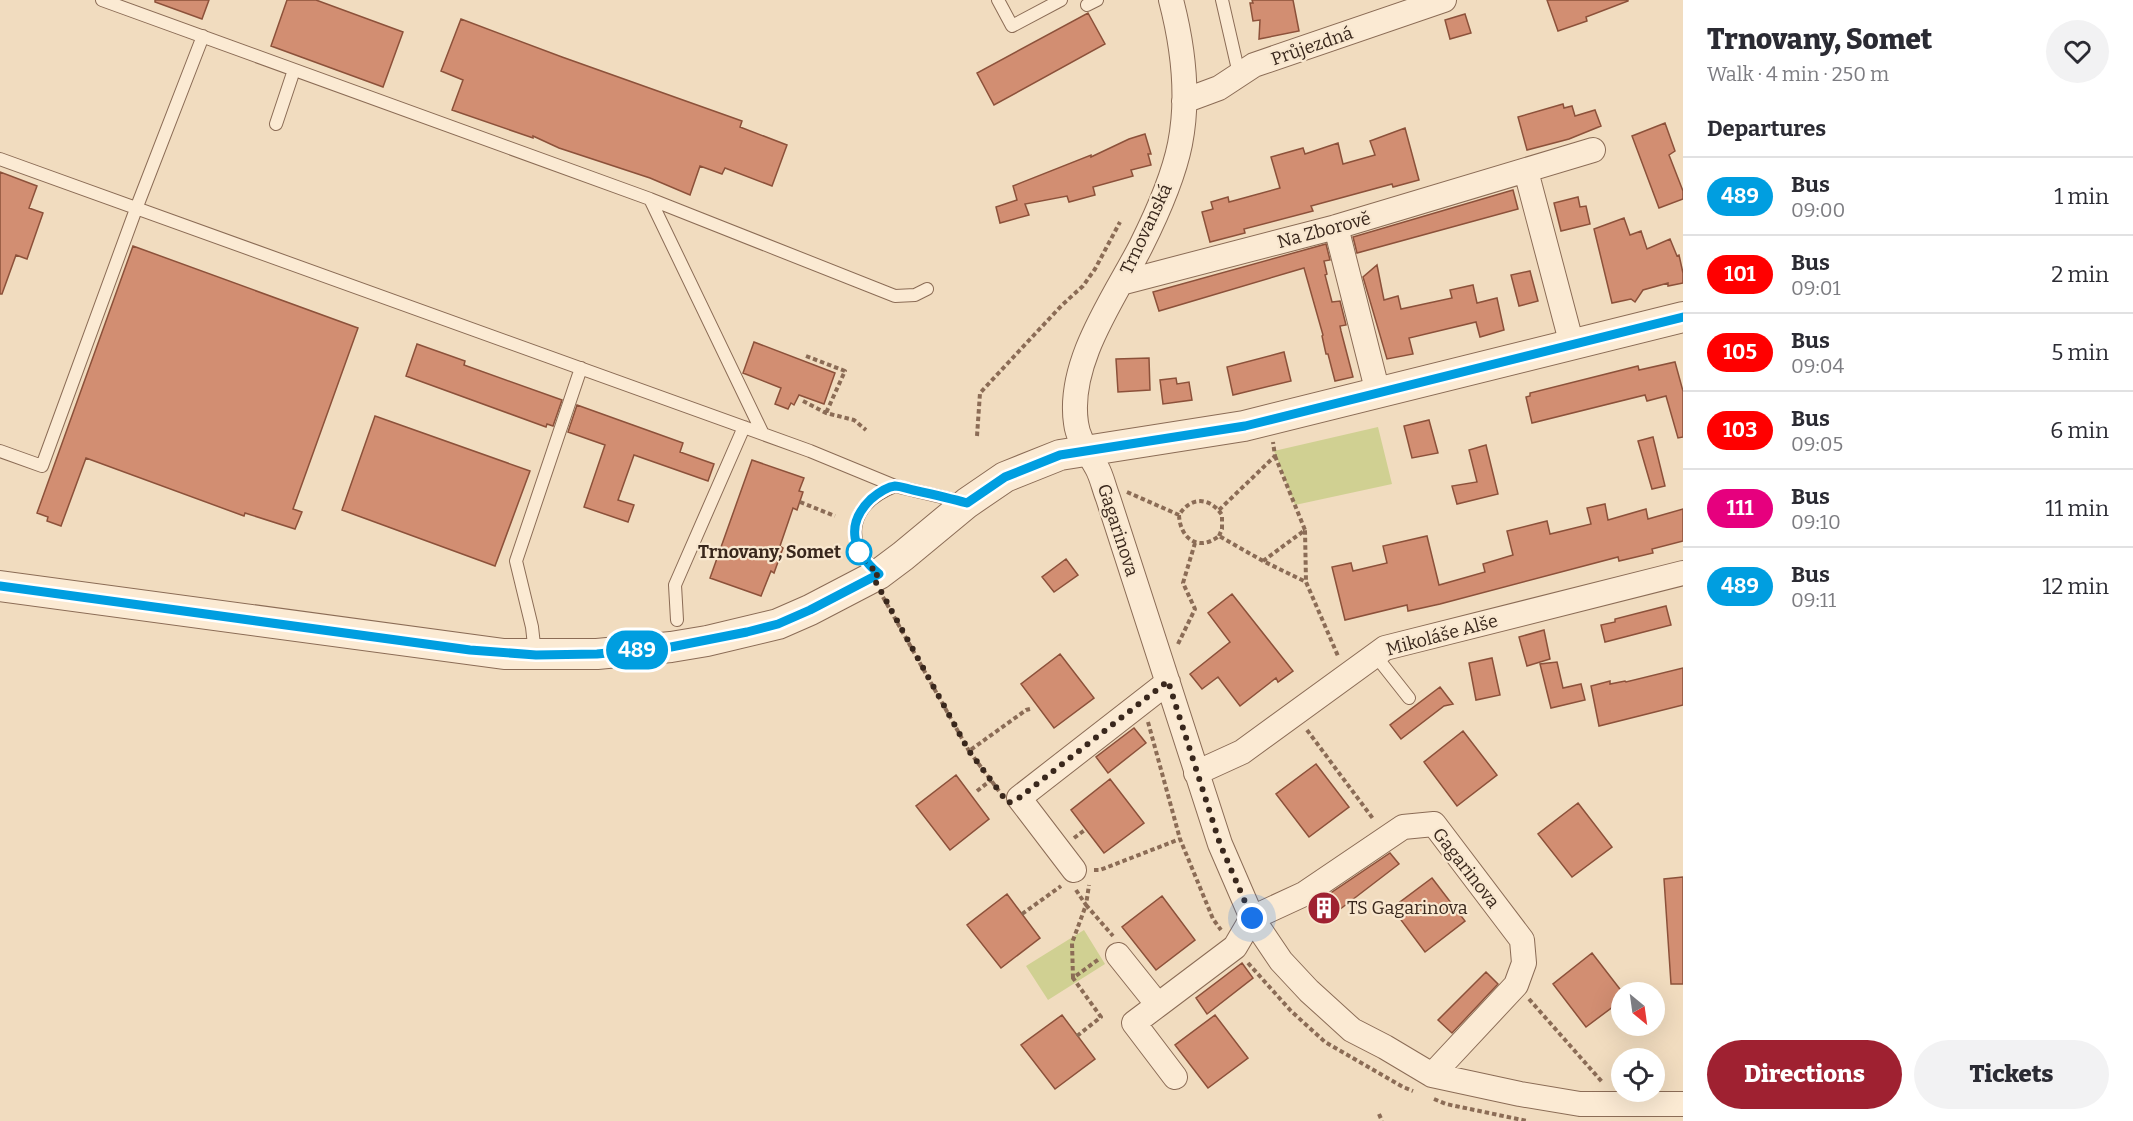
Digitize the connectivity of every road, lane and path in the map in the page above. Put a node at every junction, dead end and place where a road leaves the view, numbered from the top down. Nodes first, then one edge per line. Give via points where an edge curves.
1 (102, 0) edge
2 (998, 0) edge
3 (1061, 0) edge
4 (1171, 0) edge
5 (1222, 0) edge
6 (1444, 0) edge
7 (203, 36) junction
8 (294, 70) junction
9 (1239, 74) junction
10 (1184, 101) junction
11 (276, 124) dead end
12 (1593, 150) dead end
13 (0, 159) edge
14 (1526, 171) junction
15 (650, 199) junction
16 (136, 208) junction
17 (1120, 222) dead end
18 (1336, 227) junction
19 (1121, 283) junction
20 (927, 289) dead end
21 (1683, 317) edge
22 (1572, 345) junction
23 (806, 356) dead end
24 (581, 368) junction
25 (1378, 393) junction
26 (803, 401) dead end
27 (826, 413) junction
28 (744, 427) junction
29 (866, 429) dead end
30 (763, 434) junction
31 (977, 436) dead end
32 (1272, 440) dead end
33 (1086, 450) junction
34 (0, 451) edge
35 (1275, 456) junction
36 (895, 486) junction
37 (1108, 498) junction
38 (800, 502) dead end
39 (967, 503) junction
40 (1219, 510) junction
41 (1179, 515) junction
42 (835, 516) dead end
43 (1305, 530) junction
44 (1219, 536) junction
45 (1195, 543) junction
46 (1263, 561) junction
47 (1683, 573) edge
48 (876, 575) junction
49 (1306, 582) junction
50 (0, 586) edge
51 (677, 620) dead end
52 (1159, 652) junction
53 (536, 655) junction
54 (1375, 655) junction
55 (1346, 676) junction
56 (1168, 681) junction
57 (1409, 698) dead end
58 (1030, 709) dead end
59 (1294, 714) junction
60 (969, 751) junction
61 (1196, 773) junction
62 (991, 780) junction
63 (976, 791) dead end
64 (1019, 798) junction
65 (1387, 838) junction
66 (1180, 839) dead end
67 (1079, 875) junction
68 (1086, 904) junction
69 (1022, 914) dead end
70 (1252, 918) junction
71 (1112, 954) joint
72 (1073, 978) junction
73 (1516, 985) junction
74 (1158, 1005) junction
75 (1077, 1036) dead end
76 (1432, 1075) junction
77 (1175, 1077) dead end
78 (1608, 1103) junction
79 (1683, 1104) edge
80 (1379, 1114) dead end
81 (1382, 1121) edge

1 - 7 lane
2 - 3 lane via 1012,26
4 - 10 street, Trnovanská via 1179,33
5 - 9 lane
6 - 9 street, Průjezdná via 1254,65
7 - 8 lane
7 - 16 lane
8 - 11 lane
8 - 15 lane
9 - 10 street, Průjezdná via 1219,88
10 - 19 street, Trnovanská via 1180,144 1172,174
12 - 14 street, Na Zborově
13 - 16 lane
14 - 18 street, Na Zborově
14 - 22 street
15 - 20 lane via 895,296 915,295
15 - 30 lane
16 - 24 lane
16 - 34 lane via 42,466
17 - 31 path via 1083,286 980,393
18 - 19 street, Na Zborově
18 - 25 street
19 - 33 street, Trnovanská via 1095,332 1075,399 1076,423
21 - 22 street
22 - 25 street
23 - 27 path via 845,371
24 - 28 lane
24 - 53 lane via 516,561
25 - 33 street via 1245,426
26 - 27 path
27 - 29 path via 854,420
28 - 30 lane
28 - 51 lane via 675,585
30 - 36 lane
32 - 35 path
33 - 37 street, Gagarinova
33 - 39 street via 1027,467
35 - 40 path
35 - 43 path
36 - 39 lane
36 - 48 lane via 879,492 856,519 854,534 859,552
37 - 41 path via 1130,492
37 - 52 street, Gagarinova
38 - 42 path
39 - 48 street
40 - 41 path via 1211,503 1196,500 1188,503
40 - 44 path via 1223,522
41 - 45 path via 1185,534
43 - 46 path
43 - 49 path
44 - 45 path via 1213,541
44 - 46 path
45 - 52 path via 1184,583 1195,609 1177,645
46 - 49 path
47 - 54 street, Mikoláše Alše via 1385,648
48 - 53 street via 778,624 737,634 671,647
48 - 60 path
49 - 55 path
50 - 53 street via 470,650
52 - 56 street, Gagarinova
54 - 55 street, Mikoláše Alše
54 - 57 lane
55 - 59 street, Mikoláše Alše
56 - 61 street, Gagarinova
56 - 64 street
58 - 60 path
59 - 61 street, Mikoláše Alše via 1242,752
59 - 65 path
60 - 62 path
61 - 70 street, Gagarinova via 1220,844
62 - 63 path
62 - 64 path via 1008,803
64 - 67 street
65 - 70 street, Gagarinova via 1304,894
65 - 73 street, Gagarinova via 1403,827 1434,824 1522,940 1524,963
66 - 67 path
67 - 68 path
67 - 68 path
67 - 69 path
68 - 72 path via 1072,943
70 - 74 street via 1234,947
70 - 76 street, Gagarinova via 1281,961 1352,1030
71 - 72 path
71 - 74 street
72 - 75 path via 1101,1017
73 - 76 street, Gagarinova
73 - 78 path via 1605,1085
74 - 77 street via 1134,1023
76 - 78 street, Gagarinova via 1580,1104
78 - 79 street, Gagarinova
80 - 81 path

